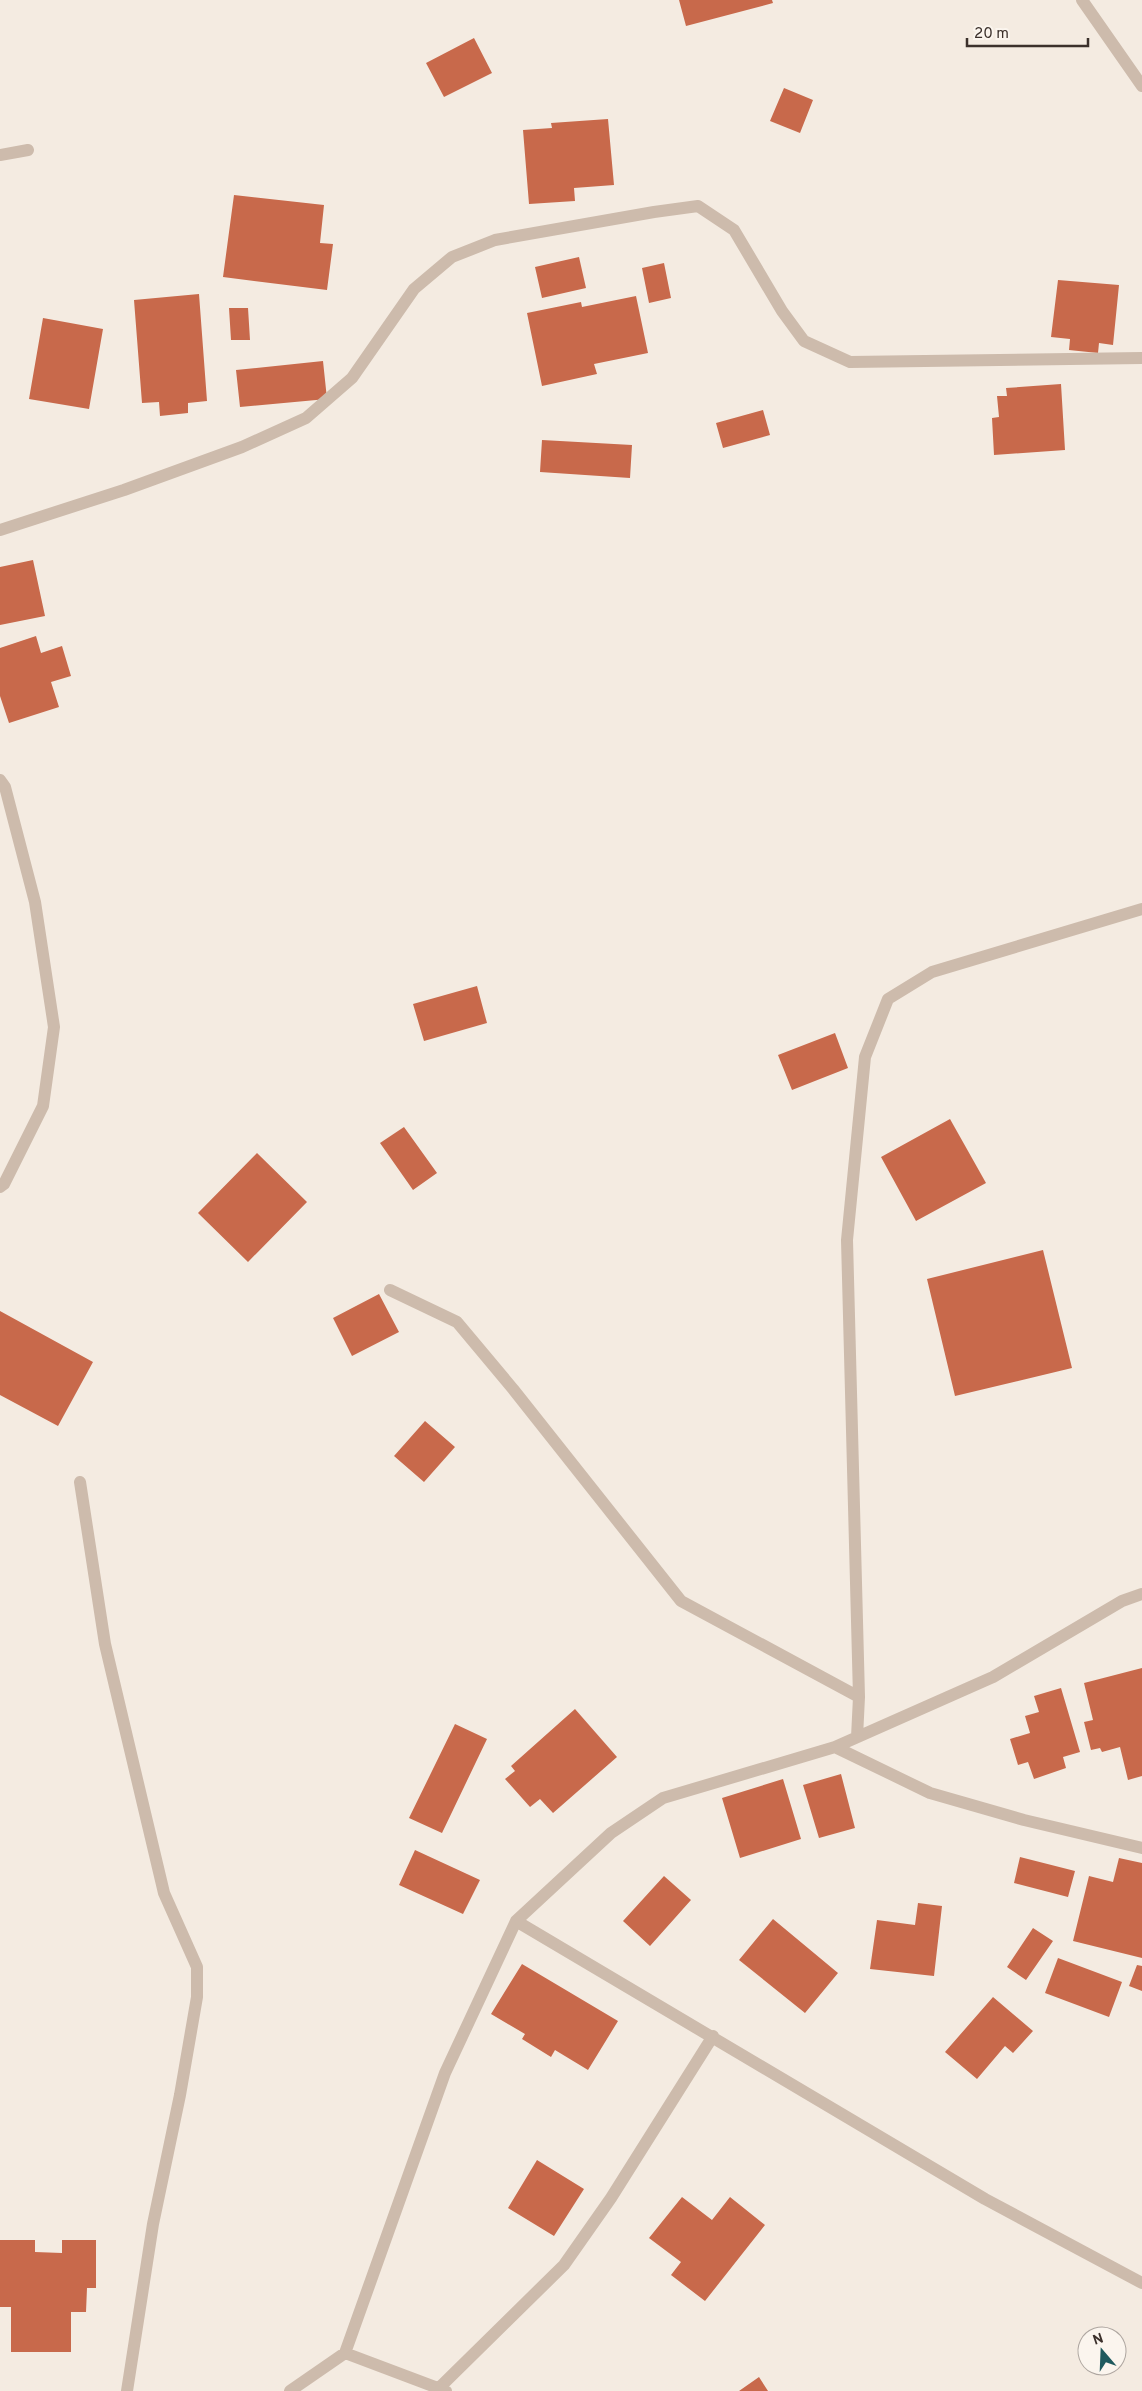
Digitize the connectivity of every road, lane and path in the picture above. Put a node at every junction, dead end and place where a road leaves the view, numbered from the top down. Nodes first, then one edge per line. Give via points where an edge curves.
1 (1082, 0) edge
2 (1142, 86) edge
3 (28, 150) dead end
4 (0, 156) edge
5 (1142, 358) edge
6 (0, 530) edge
7 (0, 780) edge
8 (1142, 909) edge
9 (0, 1187) edge
10 (390, 1290) dead end
11 (80, 1482) dead end
12 (1142, 1594) edge
13 (859, 1697) junction
14 (857, 1737) junction
15 (834, 1747) junction
16 (1142, 1848) edge
17 (516, 1921) junction
18 (713, 2036) junction
19 (1142, 2283) edge
20 (345, 2353) junction
21 (443, 2389) edge
22 (127, 2391) edge
23 (290, 2391) edge

1 - 2 street
3 - 4 street
5 - 6 street via 850,362 804,341 782,311 734,230 698,206 654,212 495,240 452,257 414,289 352,378 306,418 224,454
7 - 9 street via 5,787 35,902 54,1027 43,1106
8 - 13 street via 932,972 888,999 865,1057 847,1240
10 - 13 street via 457,1322 681,1601
11 - 22 street via 105,1644 164,1893 198,1967 197,1997 153,2224
12 - 14 street via 1122,1601 993,1676
13 - 14 street
14 - 15 street
15 - 16 street via 930,1793 1024,1820
15 - 17 street via 663,1798 612,1833
17 - 18 street
17 - 20 street via 445,2074
18 - 19 street via 985,2199
18 - 21 street via 564,2266
20 - 21 street
20 - 23 street

